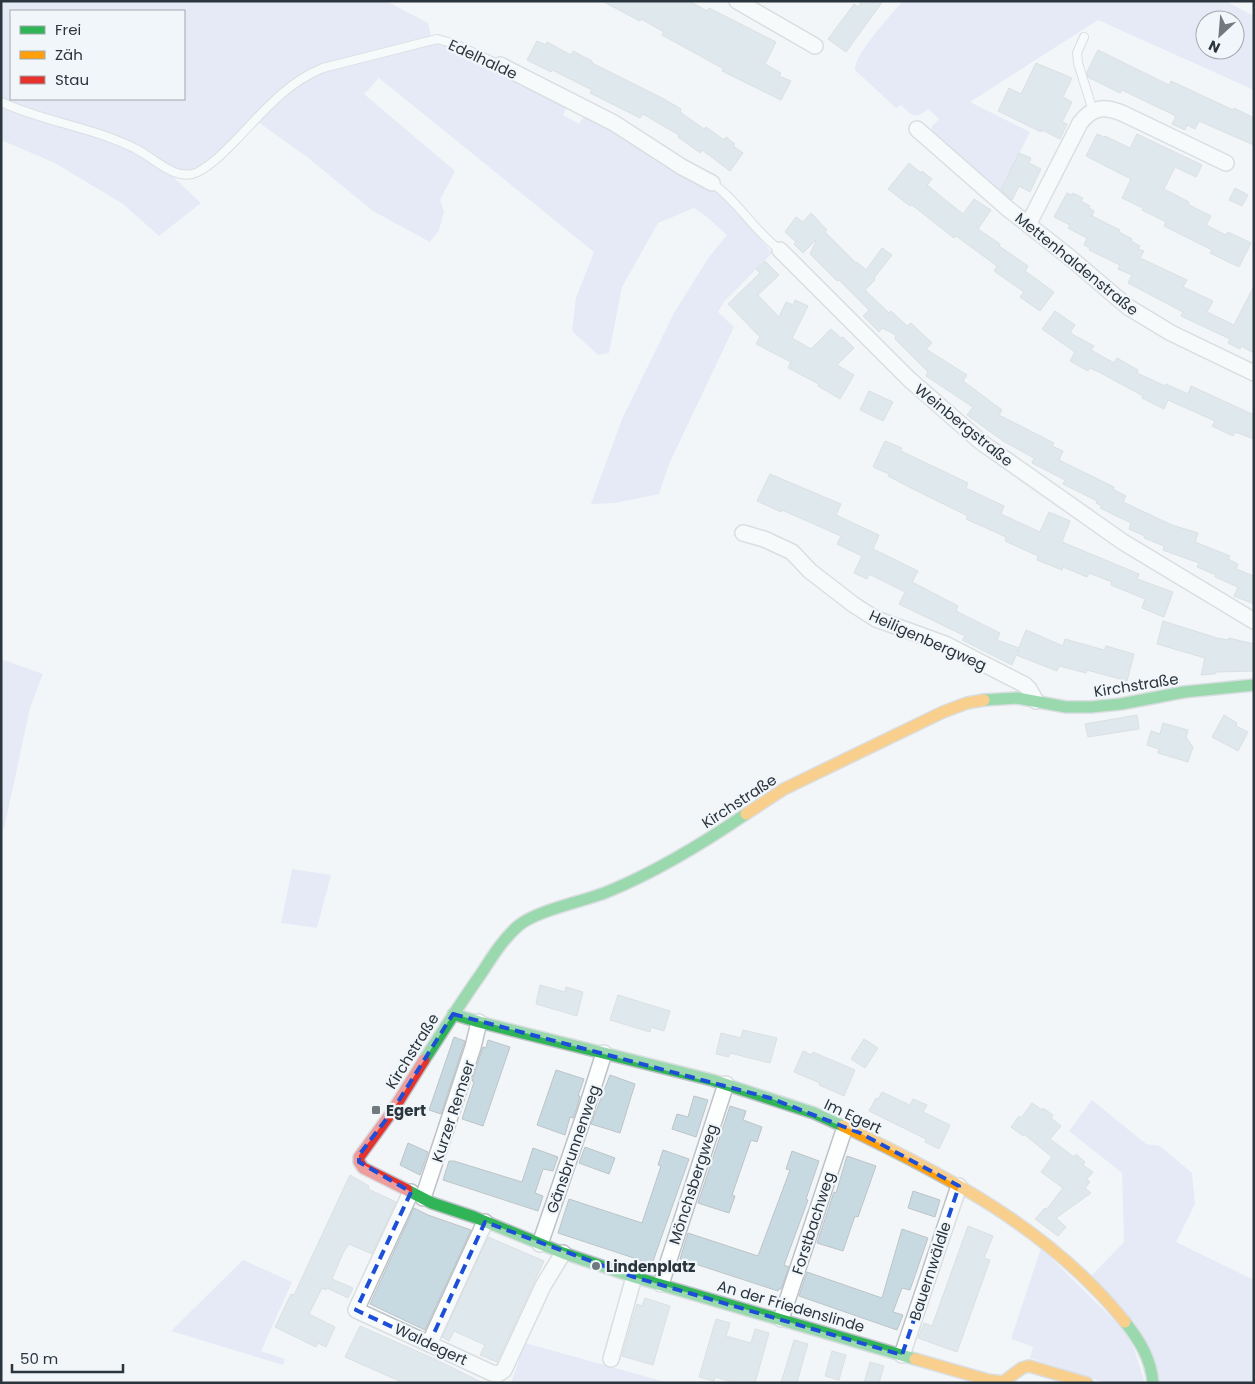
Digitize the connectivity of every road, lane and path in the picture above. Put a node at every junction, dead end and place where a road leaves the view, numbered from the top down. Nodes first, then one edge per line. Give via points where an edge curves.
1 (737, 1) edge
2 (1084, 36) dead end
3 (815, 46) dead end
4 (500, 65) joint
5 (1, 102) edge
6 (1094, 111) junction
7 (917, 129) dead end
8 (1226, 163) dead end
9 (712, 183) joint
10 (1028, 224) junction
11 (780, 250) joint
12 (1254, 372) edge
13 (743, 533) dead end
14 (1254, 621) edge
15 (1254, 685) edge
16 (1036, 701) junction
17 (453, 1014) junction
18 (479, 1022) junction
19 (604, 1053) junction
20 (726, 1084) junction
21 (845, 1127) junction
22 (359, 1155) joint
23 (959, 1186) junction
24 (417, 1195) junction
25 (485, 1222) junction
26 (540, 1244) junction
27 (563, 1253) junction
28 (634, 1277) junction
29 (661, 1284) junction
30 (781, 1319) junction
31 (429, 1344) junction
32 (902, 1355) junction
33 (611, 1359) dead end
34 (1086, 1383) edge
35 (1153, 1383) edge

1 - 3 street
2 - 6 lane via 1077,53 1078,63
4 - 5 lane, Edelhalde via 437,39 328,66 312,72 285,90 208,165 192,174 180,175 115,139
4 - 9 street, Edelhalde via 614,123
6 - 8 street via 1105,108 1117,111
6 - 10 street via 1080,124
7 - 10 street, Mettenhaldenstraße
9 - 11 lane, Weinbergstraße
10 - 12 street, Mettenhaldenstraße via 1144,318 1189,343
11 - 14 street, Weinbergstraße via 909,379 981,442 1123,542
13 - 16 street, Heiligenbergweg via 792,552 810,571 871,617 939,642 1018,681 1029,689
15 - 16 street, Kirchstraße via 1184,692 1100,707 1066,707
16 - 17 street, Kirchstraße via 1001,698 953,708 784,789 714,836 650,872 606,892 529,918 504,940
17 - 18 street, Im Egert
17 - 22 street, Kirchstraße via 391,1113
18 - 19 street, Im Egert
18 - 24 street, Kurzer Remser via 474,1047
19 - 20 street, Im Egert
19 - 26 street, Gänsbrunnenweg
20 - 21 street, Im Egert
20 - 29 street, Mönchsbergweg
21 - 23 street, Im Egert
21 - 30 street, Forstbachweg
22 - 24 street, An der Friedenslinde via 359,1162 364,1168
23 - 32 street, Bauernwäldle
23 - 35 street, Im Egert via 1032,1232 1103,1294 1148,1355
24 - 25 street, An der Friedenslinde
24 - 31 street, Waldegert via 356,1310
25 - 26 street, An der Friedenslinde
25 - 31 street
26 - 27 street, An der Friedenslinde
27 - 28 street, An der Friedenslinde
27 - 31 street, Waldegert via 543,1286 503,1372 492,1373
28 - 29 street, An der Friedenslinde
28 - 33 street
29 - 30 street, An der Friedenslinde
30 - 32 street, An der Friedenslinde
32 - 34 street, An der Friedenslinde via 998,1382 1029,1366

